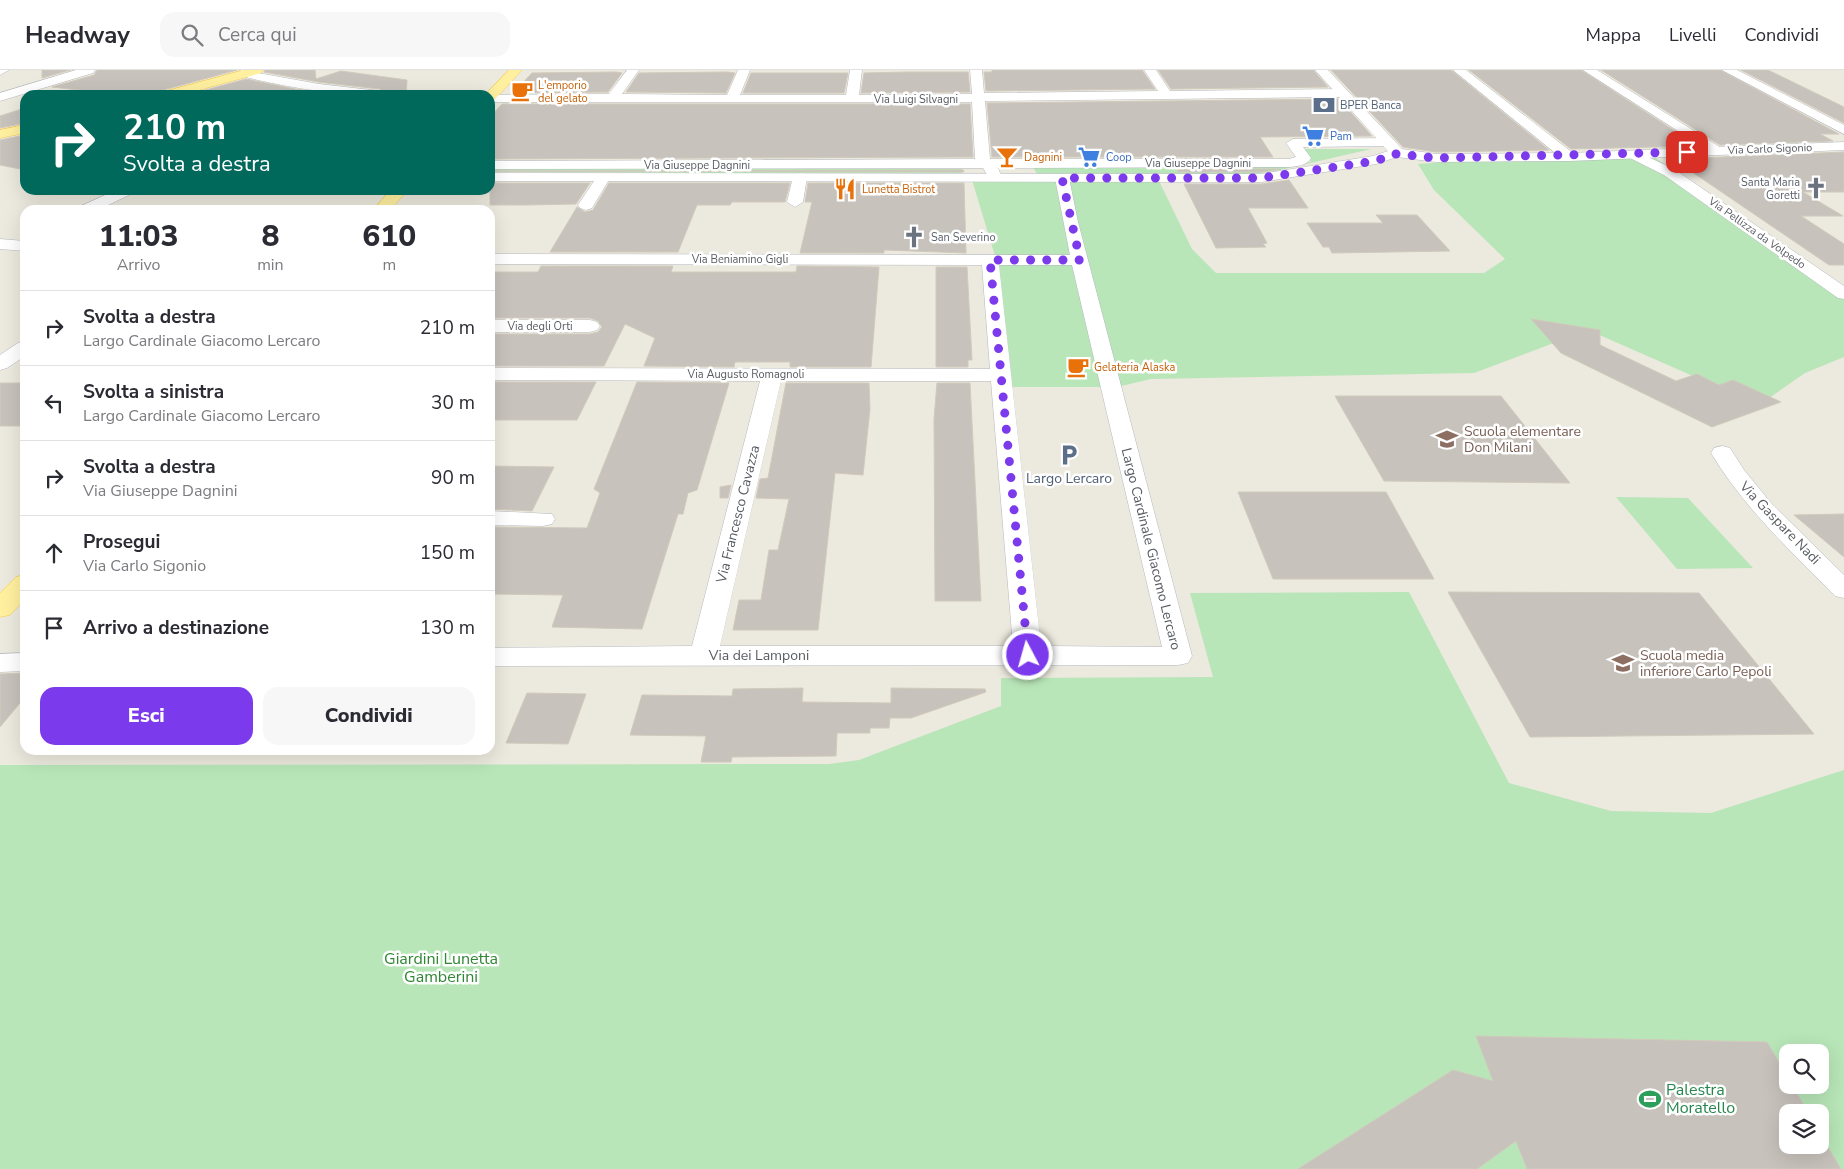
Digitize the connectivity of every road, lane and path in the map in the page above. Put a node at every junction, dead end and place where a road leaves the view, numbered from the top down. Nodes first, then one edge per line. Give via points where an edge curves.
1 (89, 70) edge
2 (516, 70) edge
3 (633, 70) edge
4 (744, 70) edge
5 (856, 70) edge
6 (976, 70) edge
7 (1150, 70) edge
8 (1321, 70) edge
9 (1459, 70) edge
10 (1589, 70) edge
11 (1728, 70) edge
12 (251, 72) edge
13 (23, 90) edge
14 (186, 90) edge
15 (339, 90) edge
16 (20, 91) edge
17 (495, 93) edge
18 (1167, 94) junction
19 (1343, 94) junction
20 (0, 97) edge
21 (495, 98) edge
22 (614, 98) junction
23 (732, 98) junction
24 (978, 98) junction
25 (852, 99) junction
26 (20, 130) edge
27 (1844, 130) edge
28 (0, 134) edge
29 (1844, 146) edge
30 (1392, 148) junction
31 (800, 149) dead end
32 (608, 150) dead end
33 (1719, 151) junction
34 (1655, 154) junction
35 (1635, 155) junction
36 (1570, 157) junction
37 (983, 163) junction
38 (495, 165) edge
39 (1669, 172) junction
40 (597, 173) junction
41 (796, 173) junction
42 (495, 177) edge
43 (994, 177) junction
44 (1062, 178) junction
45 (117, 195) edge
46 (395, 195) edge
47 (795, 202) dead end
48 (96, 205) edge
49 (386, 205) edge
50 (586, 205) dead end
51 (495, 259) edge
52 (990, 260) junction
53 (1080, 260) junction
54 (1844, 294) edge
55 (495, 326) edge
56 (590, 326) dead end
57 (20, 350) edge
58 (0, 364) edge
59 (0, 372) edge
60 (20, 372) edge
61 (495, 374) edge
62 (772, 374) junction
63 (1001, 375) junction
64 (1722, 453) dead end
65 (495, 518) edge
66 (544, 519) dead end
67 (20, 588) edge
68 (1844, 590) edge
69 (0, 609) edge
70 (704, 655) junction
71 (1028, 655) junction
72 (495, 657) edge
73 (20, 662) edge
74 (0, 663) edge

1 - 13 street
2 - 17 main road
3 - 22 street
4 - 23 street
5 - 25 street
6 - 24 street
7 - 18 street
8 - 19 street
9 - 36 street
10 - 33 street
11 - 27 street
12 - 14 main road
12 - 15 street
16 - 20 street
18 - 19 street, Via Luigi Silvagni
18 - 24 street, Via Luigi Silvagni
19 - 30 street
21 - 22 street, Via Luigi Silvagni
22 - 23 street, Via Luigi Silvagni
23 - 25 street, Via Luigi Silvagni
24 - 25 street, Via Luigi Silvagni
24 - 37 street
26 - 28 main road
29 - 33 street, Via Carlo Sigonio
30 - 36 street, Via Carlo Sigonio via 1436,158
30 - 37 street, Via Giuseppe Dagnini via 1293,143 1304,158 1289,163
30 - 44 street, Via Giuseppe Dagnini via 1386,158 1261,178
31 - 41 street
32 - 40 street
33 - 34 street, Via Carlo Sigonio
34 - 35 street, Via Carlo Sigonio
34 - 39 street, Via Pellizza da Volpedo
35 - 36 street, Via Carlo Sigonio
35 - 39 street, Via Pellizza da Volpedo
37 - 41 street, Via Giuseppe Dagnini
37 - 43 street via 990,166
38 - 40 street, Via Giuseppe Dagnini
39 - 54 street, Via Pellizza da Volpedo
40 - 41 street, Via Giuseppe Dagnini
40 - 42 street, Via Giuseppe Dagnini
40 - 50 street
41 - 43 street, Via Giuseppe Dagnini
41 - 47 street
43 - 44 street, Via Giuseppe Dagnini
44 - 53 street, Largo Cardinale Giacomo Lercaro
45 - 48 street
46 - 49 main road
51 - 52 street, Via Beniamino Gigli
52 - 53 street
52 - 63 street
53 - 71 street, Largo Cardinale Giacomo Lercaro via 1178,656
55 - 56 street, Via degli Orti
57 - 58 street
59 - 60 street
61 - 62 street, Via Augusto Romagnoli
62 - 63 street, Via Augusto Romagnoli
62 - 70 street, Via Francesco Cavazza
63 - 71 street
64 - 68 street, Via Gaspare Nadi via 1752,496
65 - 66 street
67 - 69 main road
70 - 71 street, Via dei Lamponi
70 - 72 street, Via dei Lamponi
73 - 74 street

